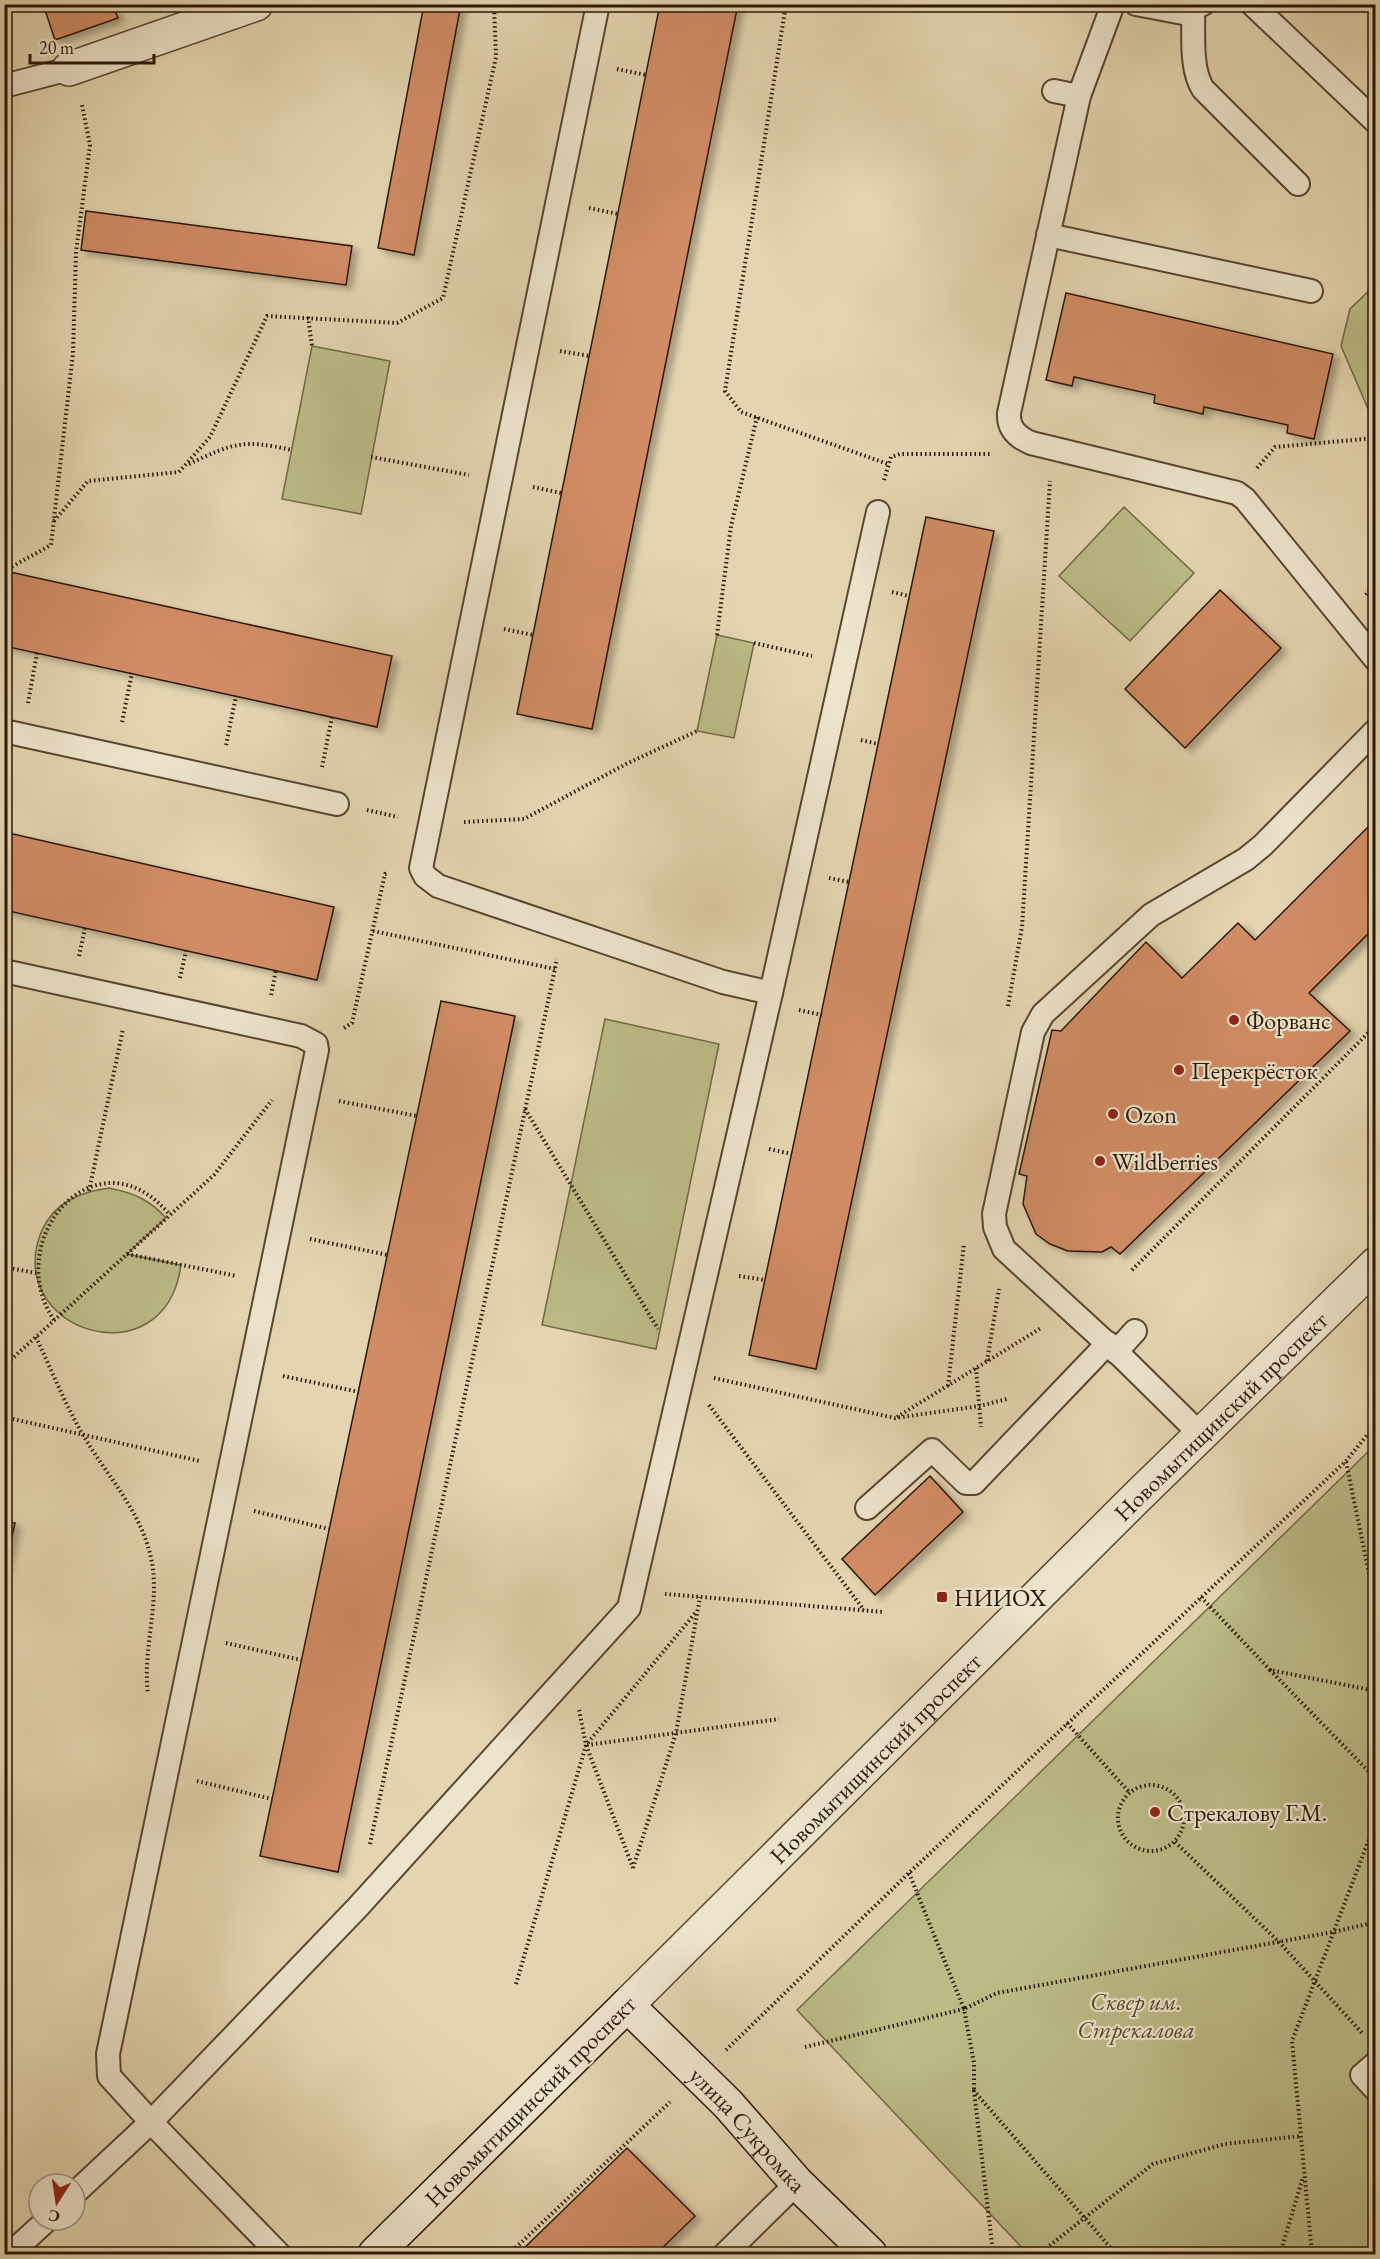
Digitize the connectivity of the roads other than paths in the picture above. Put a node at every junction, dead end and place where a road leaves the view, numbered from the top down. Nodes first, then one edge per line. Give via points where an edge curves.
1 (256, 4) edge
2 (598, 4) edge
3 (1113, 4) edge
4 (1136, 4) edge
5 (1252, 4) edge
6 (1198, 8) edge
7 (78, 66) joint
8 (4, 86) edge
9 (1054, 91) dead end
10 (1079, 96) junction
11 (1376, 122) edge
12 (1298, 184) dead end
13 (1048, 235) junction
14 (1311, 291) dead end
15 (878, 512) road end
16 (1376, 660) edge
17 (1376, 730) edge
18 (13, 733) edge
19 (326, 801) road end
20 (4, 971) edge
21 (771, 993) junction
22 (1370, 1281) edge
23 (1135, 1331) dead end
24 (1112, 1347) junction
25 (1200, 1434) junction
26 (867, 1508) dead end
27 (627, 2005) junction
28 (1376, 2063) edge
29 (1376, 2090) edge
30 (151, 2122) junction
31 (87, 2182) edge
32 (797, 2183) junction
33 (34, 2232) edge
34 (10, 2254) edge
35 (279, 2254) edge
36 (375, 2254) edge
37 (725, 2254) edge
38 (870, 2254) edge

1 - 7 street
2 - 21 lane via 422,866 425,876 438,886 723,982
3 - 10 lane
4 - 6 lane via 1172,13
5 - 11 lane
6 - 12 lane via 1196,74 1203,89
7 - 8 lane
9 - 10 lane
10 - 13 lane
13 - 14 lane
13 - 16 lane via 1009,412 1016,434 1052,448 1237,493
15 - 21 lane
17 - 24 lane via 1263,845 1144,920 1036,1022 994,1214 995,1227 1004,1249
18 - 19 lane
20 - 30 lane via 301,1036 316,1044 317,1058 107,2065 109,2076
21 - 30 lane via 635,1591 624,1615 357,1908
22 - 25 street, Новомытищинский проспект
23 - 24 lane
24 - 25 lane
24 - 26 lane via 974,1484 966,1483 932,1450
25 - 27 street, Новомытищинский проспект
27 - 32 street, улица Сукромка via 728,2104
27 - 36 street, Новомытищинский проспект
28 - 29 lane via 1362,2075
30 - 31 lane
30 - 35 lane
32 - 37 lane
32 - 38 street, улица Сукромка
33 - 34 lane

